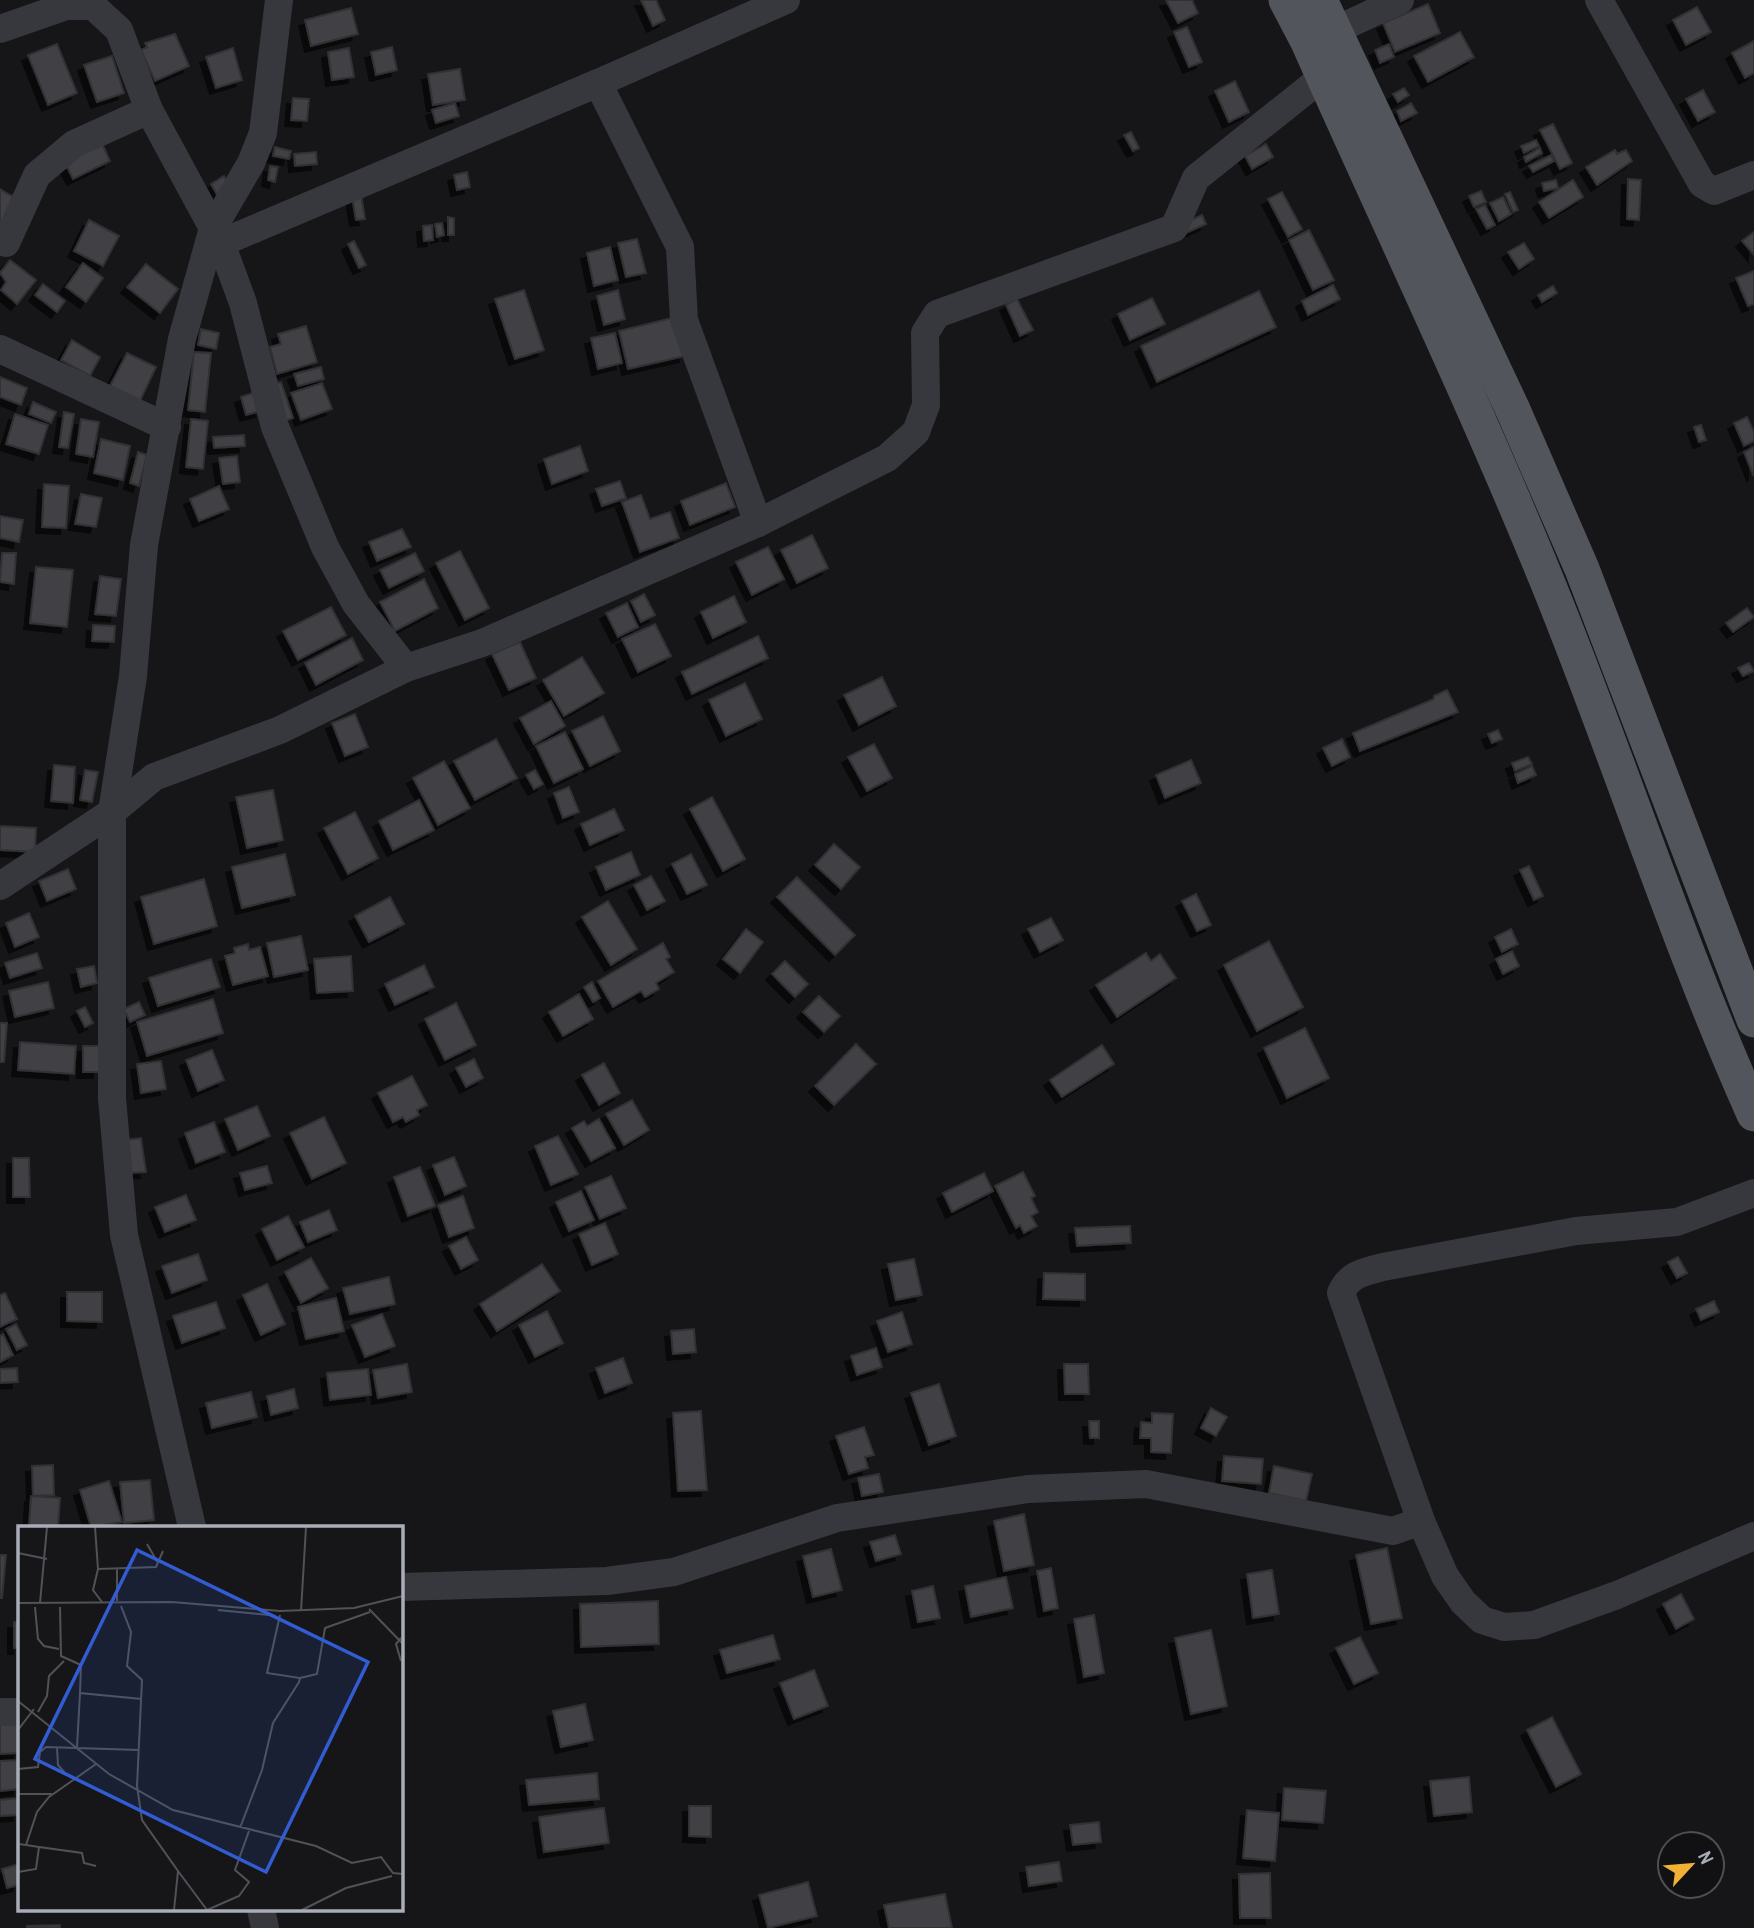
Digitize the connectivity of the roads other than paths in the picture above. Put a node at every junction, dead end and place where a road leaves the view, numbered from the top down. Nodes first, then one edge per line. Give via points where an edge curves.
1 (279, 0) edge
2 (786, 0) edge
3 (1286, 0) edge
4 (1400, 0) edge
5 (1599, 0) edge
6 (1328, 15) edge
7 (0, 29) edge
8 (1324, 76) junction
9 (598, 83) junction
10 (149, 110) junction
11 (1754, 151) edge
12 (1744, 179) edge
13 (217, 235) junction
14 (6, 243) dead end
15 (0, 349) edge
16 (167, 428) junction
17 (758, 523) junction
18 (406, 668) junction
19 (111, 812) junction
20 (0, 886) edge
21 (1754, 1020) edge
22 (1754, 1114) edge
23 (1754, 1193) edge
24 (1421, 1521) junction
25 (192, 1526) edge
26 (1754, 1536) edge
27 (402, 1587) edge
28 (0, 1712) edge
29 (18, 1712) edge
30 (261, 1910) edge
31 (265, 1928) edge

1 - 13 street via 263,133
2 - 9 street
3 - 8 main road
4 - 6 street
5 - 12 street via 1693,173 1714,191
6 - 21 main road via 1513,410 1582,569
7 - 10 street via 66,6 93,6 119,30
8 - 17 street via 1196,178 1174,228 937,314 925,333 926,405 916,432 887,457
8 - 22 main road via 1482,425 1542,570 1709,1012
9 - 13 street
9 - 17 street via 680,247 684,320
10 - 13 street
10 - 14 street via 75,144 37,175
11 - 12 street
13 - 16 street via 181,340
13 - 18 street via 243,303 275,428 325,547 356,604
15 - 16 street
16 - 19 street via 145,545 133,676
17 - 18 street via 482,643
18 - 19 street via 280,730 154,777
19 - 20 street
19 - 25 street via 112,1098 124,1235
23 - 24 street via 1677,1222 1576,1231 1383,1267 1345,1283 1340,1293
24 - 26 street via 1445,1576 1463,1602 1482,1620 1504,1627 1534,1625 1606,1600
24 - 27 street via 1394,1531 1146,1484 1028,1489 837,1518 674,1572 607,1581
28 - 29 street
30 - 31 street

